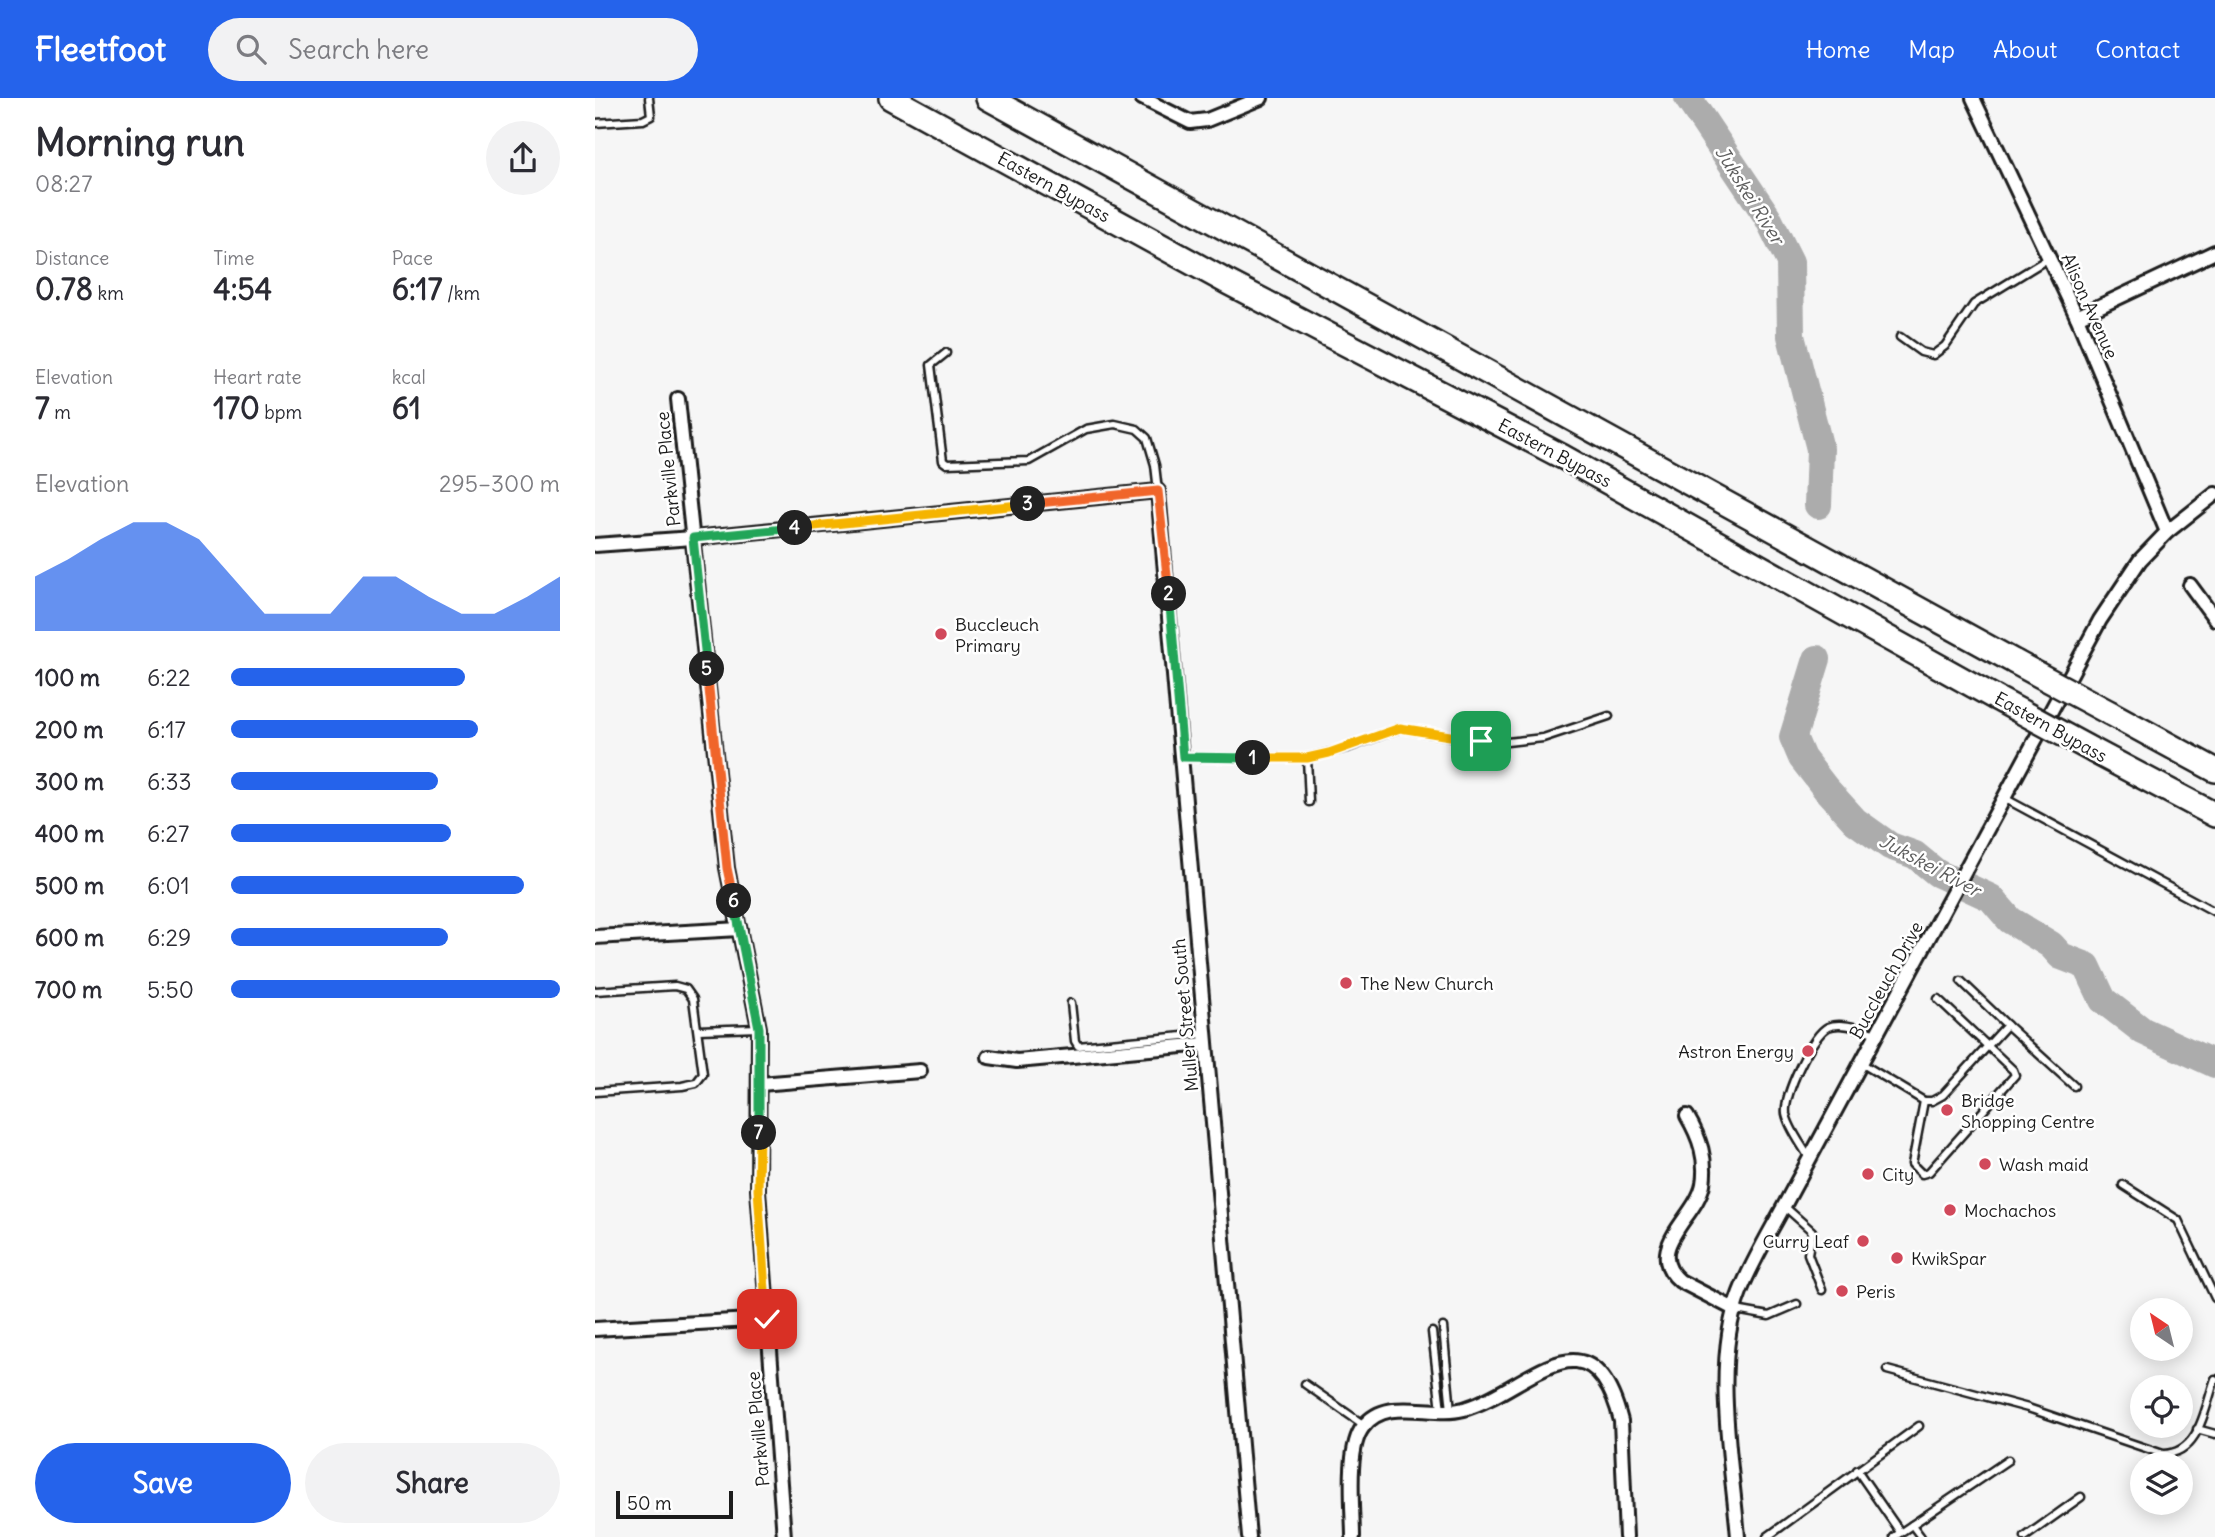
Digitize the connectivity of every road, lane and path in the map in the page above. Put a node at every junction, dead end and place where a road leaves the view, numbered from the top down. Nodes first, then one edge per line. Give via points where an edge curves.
1 (649, 98) edge
2 (891, 98) edge
3 (989, 98) edge
4 (1142, 98) edge
5 (1261, 98) edge
6 (1973, 98) edge
7 (595, 123) edge
8 (2215, 252) edge
9 (2049, 258) junction
10 (2077, 317) junction
11 (1901, 337) dead end
12 (946, 353) dead end
13 (678, 399) dead end
14 (1158, 491) junction
15 (2215, 494) edge
16 (2167, 532) junction
17 (693, 538) junction
18 (595, 545) edge
19 (2190, 585) dead end
20 (2215, 619) edge
21 (1609, 716) dead end
22 (1183, 757) junction
23 (1307, 758) junction
24 (2215, 770) edge
25 (2004, 798) junction
26 (1309, 803) dead end
27 (2215, 816) edge
28 (2215, 912) edge
29 (740, 929) junction
30 (595, 937) edge
31 (1961, 981) dead end
32 (595, 990) edge
33 (1938, 999) dead end
34 (1071, 1003) dead end
35 (2007, 1025) junction
36 (759, 1028) junction
37 (698, 1030) junction
38 (1877, 1034) junction
39 (1204, 1039) junction
40 (1988, 1047) junction
41 (989, 1057) dead end
42 (1861, 1063) junction
43 (920, 1072) dead end
44 (760, 1084) junction
45 (2074, 1086) dead end
46 (595, 1092) edge
47 (1924, 1101) junction
48 (1687, 1116) dead end
49 (1809, 1158) junction
50 (2123, 1185) dead end
51 (1784, 1206) junction
52 (1822, 1290) dead end
53 (2215, 1298) edge
54 (1797, 1304) dead end
55 (1736, 1310) junction
56 (767, 1319) junction
57 (1443, 1327) dead end
58 (595, 1329) edge
59 (1432, 1332) dead end
60 (1887, 1370) dead end
61 (2215, 1379) edge
62 (1305, 1384) dead end
63 (1446, 1411) junction
64 (1364, 1425) junction
65 (1919, 1426) dead end
66 (2197, 1429) junction
67 (2215, 1434) edge
68 (2008, 1461) dead end
69 (1857, 1471) junction
70 (2081, 1497) dead end
71 (1912, 1525) junction
72 (1901, 1532) junction
73 (784, 1537) edge
74 (1249, 1537) edge
75 (1353, 1537) edge
76 (1626, 1537) edge
77 (1738, 1537) edge
78 (1767, 1537) edge
79 (1894, 1537) edge
80 (1921, 1537) edge
81 (2025, 1537) edge

1 - 7 lane via 652,116
2 - 27 highway, Eastern Bypass, bridge via 1229,283 1563,457
3 - 24 highway, bridge
4 - 5 street via 1190,122 1207,120
6 - 9 street, Alison Avenue
8 - 10 street
9 - 10 street, Alison Avenue
9 - 11 lane via 1974,304 1945,346 1933,355
10 - 16 street, Alison Avenue
12 - 14 lane via 931,365 947,464 1023,463 1086,429 1115,424 1137,429 1147,438
13 - 17 street, Parkville Place
14 - 17 street
14 - 22 street, Muller Street South
15 - 16 street, Buccleuch Drive
16 - 25 street, Buccleuch Drive via 2140,560 2100,620
17 - 18 street
17 - 29 street, Parkville Place via 727,868
19 - 20 street
21 - 23 lane via 1561,733 1507,742 1400,728
22 - 23 lane
22 - 39 street, Muller Street South
23 - 26 lane
25 - 28 lane
25 - 38 street, Buccleuch Drive
29 - 30 street
29 - 36 street, Parkville Place
31 - 35 lane
32 - 37 lane via 683,987 693,999
33 - 40 lane
34 - 39 lane via 1078,1045
35 - 40 lane
35 - 45 lane
36 - 37 lane
36 - 44 street, Parkville Place
37 - 46 lane via 703,1074 696,1083
38 - 42 street, Buccleuch Drive
38 - 49 lane via 1828,1027 1804,1060 1788,1095 1786,1114
39 - 41 street via 1017,1061
39 - 74 street, Muller Street South
40 - 47 lane via 1943,1095
40 - 47 lane via 2015,1075 1929,1172 1922,1174 1912,1164
42 - 47 lane
42 - 49 street, Buccleuch Drive
43 - 44 street
44 - 56 street, Parkville Place via 758,1190
48 - 55 street via 1700,1138 1702,1187 1669,1242 1665,1261 1679,1281
49 - 51 street, Buccleuch Drive
50 - 53 lane via 2178,1220
51 - 52 lane via 1812,1231 1808,1254
51 - 55 street, Buccleuch Drive
54 - 55 lane via 1769,1315
55 - 77 street, Buccleuch Drive via 1726,1385
56 - 58 street
56 - 73 street, Parkville Place
57 - 63 lane
59 - 63 lane
60 - 66 lane via 2002,1400 2163,1454 2184,1450
61 - 66 lane
62 - 64 lane
63 - 64 street via 1393,1410 1373,1416
63 - 76 street via 1472,1406 1560,1361 1587,1365 1601,1375 1622,1421
64 - 75 street via 1353,1455
65 - 69 lane
66 - 67 lane
68 - 71 lane
69 - 72 lane
69 - 78 lane
70 - 81 lane
71 - 72 lane
71 - 80 lane
72 - 79 lane

